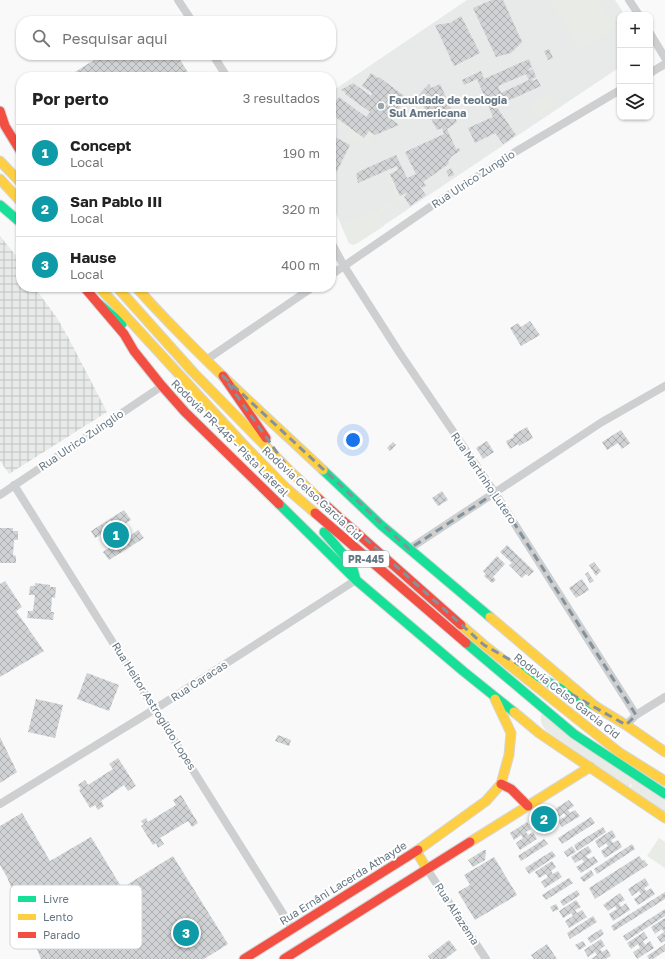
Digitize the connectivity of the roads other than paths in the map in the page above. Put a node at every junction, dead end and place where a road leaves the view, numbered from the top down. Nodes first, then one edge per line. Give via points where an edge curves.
1 (179, 0) edge
2 (630, 0) edge
3 (637, 12) edge
4 (189, 16) edge
5 (653, 38) edge
6 (665, 58) edge
7 (216, 60) edge
8 (665, 64) edge
9 (653, 70) edge
10 (224, 72) edge
11 (617, 92) edge
12 (0, 111) edge
13 (16, 144) edge
14 (0, 161) edge
15 (16, 178) edge
16 (0, 180) edge
17 (16, 197) edge
18 (0, 205) edge
19 (16, 219) edge
20 (336, 251) edge
21 (344, 266) junction
22 (336, 272) edge
23 (88, 292) edge
24 (104, 292) edge
25 (121, 292) edge
26 (141, 292) edge
27 (306, 292) edge
28 (99, 304) junction
29 (206, 360) junction
30 (179, 374) junction
31 (223, 376) junction
32 (162, 386) junction
33 (665, 386) edge
34 (290, 471) junction
35 (14, 485) junction
36 (285, 487) junction
37 (495, 492) junction
38 (0, 494) edge
39 (409, 549) junction
40 (356, 580) junction
41 (484, 645) junction
42 (495, 697) junction
43 (665, 697) edge
44 (595, 706) junction
45 (155, 708) junction
46 (636, 716) junction
47 (626, 725) junction
48 (665, 752) edge
49 (590, 767) junction
50 (665, 781) edge
51 (501, 784) junction
52 (665, 794) edge
53 (0, 804) edge
54 (528, 806) junction
55 (665, 818) edge
56 (416, 851) junction
57 (427, 869) junction
58 (292, 928) junction
59 (244, 959) edge
60 (284, 959) edge
61 (486, 959) edge

1 - 4 street
2 - 3 street
5 - 6 street
7 - 10 street
8 - 9 street
11 - 21 street, Rua Ulrico Zunglio via 515,152
12 - 13 main road via 5,126
14 - 15 main road
16 - 17 main road
18 - 19 main road
20 - 21 street, Rua Martinho Lutero
21 - 22 street, Rua Ulrico Zunglio
21 - 37 street, Rua Martinho Lutero via 399,352
23 - 28 main road
24 - 30 main road, Rodovia Celso Garcia Cid / PR-445
25 - 34 main road, Rodovia Celso Garcia Cid / PR-445 via 193,372
26 - 29 main road
27 - 29 street
28 - 30 main road
28 - 32 main road, Rodovia PR-445 - Pista Lateral
29 - 31 main road
30 - 36 main road, Rodovia Celso Garcia Cid / PR-445
31 - 34 main road
31 - 39 main road, Rodovia Celso Garcia Cid / PR-445
32 - 35 street, Rua Ulrico Zuinglio
32 - 40 main road, Rodovia PR-445 - Pista Lateral / PR-445 via 185,412
33 - 37 street via 602,422
34 - 41 main road, Rodovia Celso Garcia Cid / PR-445
35 - 38 street, Rua Ulrico Zuinglio
35 - 45 street, Rua Heitor Astrogildo Lopes
36 - 40 main road via 349,561
36 - 52 main road, Rodovia Celso Garcia Cid / PR-445 via 574,734
37 - 39 street
37 - 46 street, Rua Martinho Lutero
39 - 44 main road, Rodovia Celso Garcia Cid / PR-445
40 - 42 main road, PR-445
40 - 45 street, Rua Caracas
41 - 44 main road
41 - 50 main road, Rodovia Celso Garcia Cid / PR-445 via 620,753
42 - 49 main road, PR-445 via 539,733
42 - 51 main road via 511,733 509,755
43 - 46 street
44 - 47 main road, Rodovia Celso Garcia Cid / PR-445
45 - 53 street, Rua Caracas
45 - 58 street, Rua Heitor Astrogildo Lopes
46 - 47 street
47 - 48 main road, Rodovia Celso Garcia Cid / PR-445
49 - 54 main road
49 - 55 main road, PR-445
51 - 54 main road via 511,789
51 - 56 main road via 486,801
54 - 57 main road
56 - 57 main road, Rua Ernâni Lacerda Athayde
56 - 58 main road, Rua Ernâni Lacerda Athayde
57 - 60 main road
57 - 61 street, Rua Alfazema
58 - 59 main road, Rua Ernâni Lacerda Athayde

